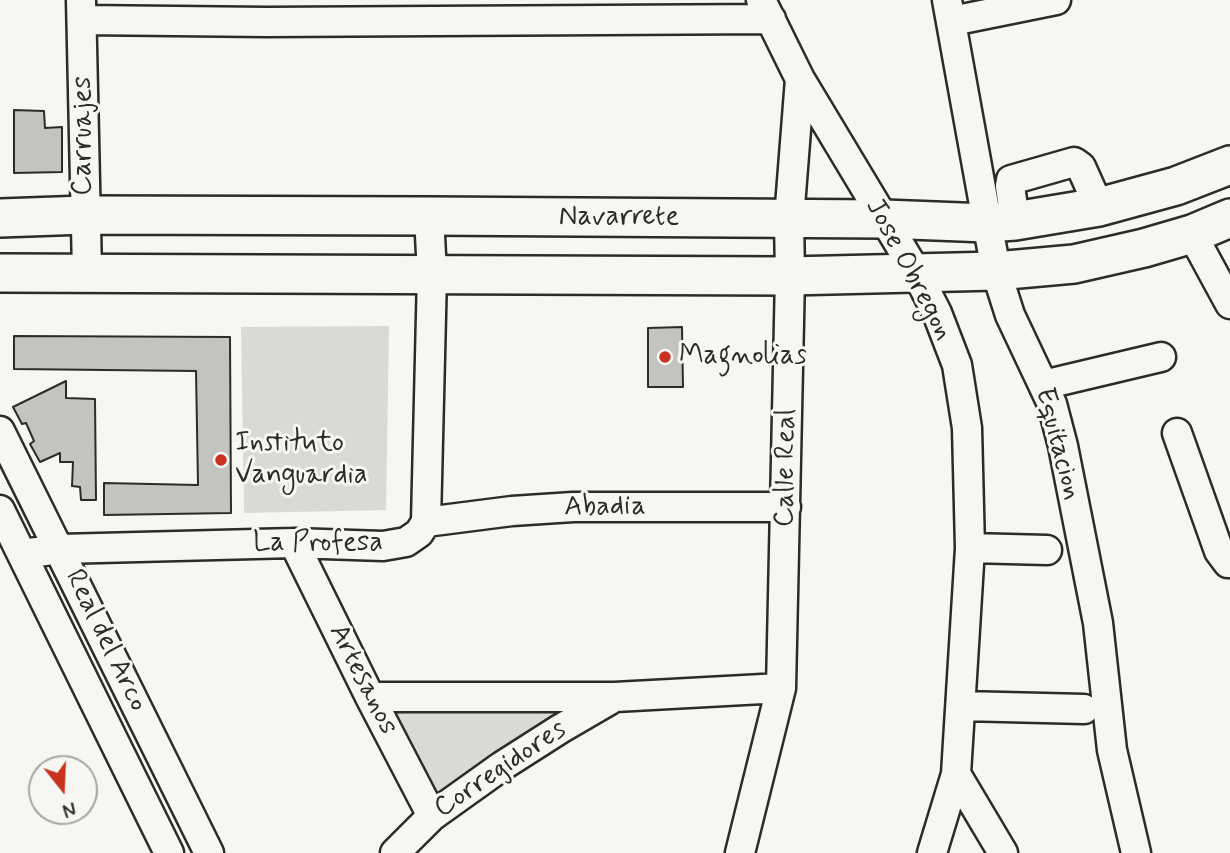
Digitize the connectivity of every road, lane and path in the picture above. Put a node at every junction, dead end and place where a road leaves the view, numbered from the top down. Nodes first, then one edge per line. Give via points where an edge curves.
1 (1056, 0) edge
2 (82, 10) edge
3 (766, 10) edge
4 (950, 10) edge
5 (266, 11) edge
6 (800, 79) junction
7 (1230, 165) edge
8 (1099, 207) junction
9 (85, 215) junction
10 (429, 216) junction
11 (0, 218) edge
12 (1230, 218) edge
13 (789, 219) junction
14 (884, 219) junction
15 (1001, 222) junction
16 (1192, 234) junction
17 (996, 271) junction
18 (87, 272) junction
19 (916, 272) junction
20 (0, 273) edge
21 (432, 274) junction
22 (790, 276) junction
23 (1230, 304) edge
24 (1161, 357) dead end
25 (1043, 385) junction
26 (0, 430) edge
27 (1178, 433) dead end
28 (786, 507) junction
29 (0, 510) edge
30 (426, 522) junction
31 (294, 543) junction
32 (970, 548) junction
33 (60, 549) junction
34 (1047, 550) dead end
35 (22, 554) junction
36 (1230, 563) edge
37 (781, 688) junction
38 (370, 697) junction
39 (615, 697) junction
40 (962, 706) junction
41 (1084, 709) dead end
42 (956, 774) junction
43 (432, 816) junction
44 (169, 853) edge
45 (209, 853) edge
46 (395, 853) edge
47 (740, 853) edge
48 (932, 853) edge
49 (1003, 853) edge
50 (1136, 853) edge

1 - 4 street
2 - 5 street
2 - 9 street, Carruajes
3 - 5 street
3 - 6 street, Jose Obregon
4 - 15 street, Equitacion
6 - 13 street, Calle Real
6 - 14 street, Jose Obregon
7 - 8 main road, Navarrete via 1176,186
8 - 15 main road, Navarrete
8 - 15 street via 1081,167 1074,162 1011,180
9 - 10 main road, Navarrete
9 - 11 main road, Navarrete
9 - 18 street, Carruajes
10 - 13 main road, Navarrete
10 - 21 street
12 - 16 main road, Navarrete
13 - 14 main road, Navarrete
13 - 22 street, Calle Real
14 - 15 main road, Navarrete
14 - 19 street, Jose Obregon
15 - 17 street, Equitacion
16 - 17 main road, Navarrete via 1074,264
16 - 23 street
17 - 19 main road, Navarrete
17 - 25 street, Equitacion via 1010,315
18 - 20 main road, Navarrete
18 - 21 main road, Navarrete
19 - 22 main road, Navarrete
19 - 32 street, Jose Obregon via 957,365 967,428
21 - 22 main road, Navarrete
21 - 30 street
22 - 28 street, Calle Real
24 - 25 street
25 - 50 street, Equitacion via 1063,446 1098,623 1112,750
26 - 33 street, Real del Arco
27 - 36 street via 1219,551
28 - 30 street, Abadia via 573,507
28 - 37 street, Calle Real
29 - 35 street, Real del Arco
30 - 31 street, La Profesa via 406,542
31 - 33 street, La Profesa
31 - 38 street, Artesanos
32 - 34 street
32 - 40 street, Jose Obregon
33 - 35 street, La Profesa
33 - 45 street, Real del Arco
35 - 44 street, Real del Arco
37 - 39 street, Corregidores
37 - 47 street, Calle Real
38 - 39 street, Corregidores
38 - 43 street, Artesanos
39 - 43 street, Corregidores via 513,758
40 - 41 street
40 - 42 street, Jose Obregon
42 - 48 street, Jose Obregon
42 - 49 street
43 - 46 street, Corregidores

